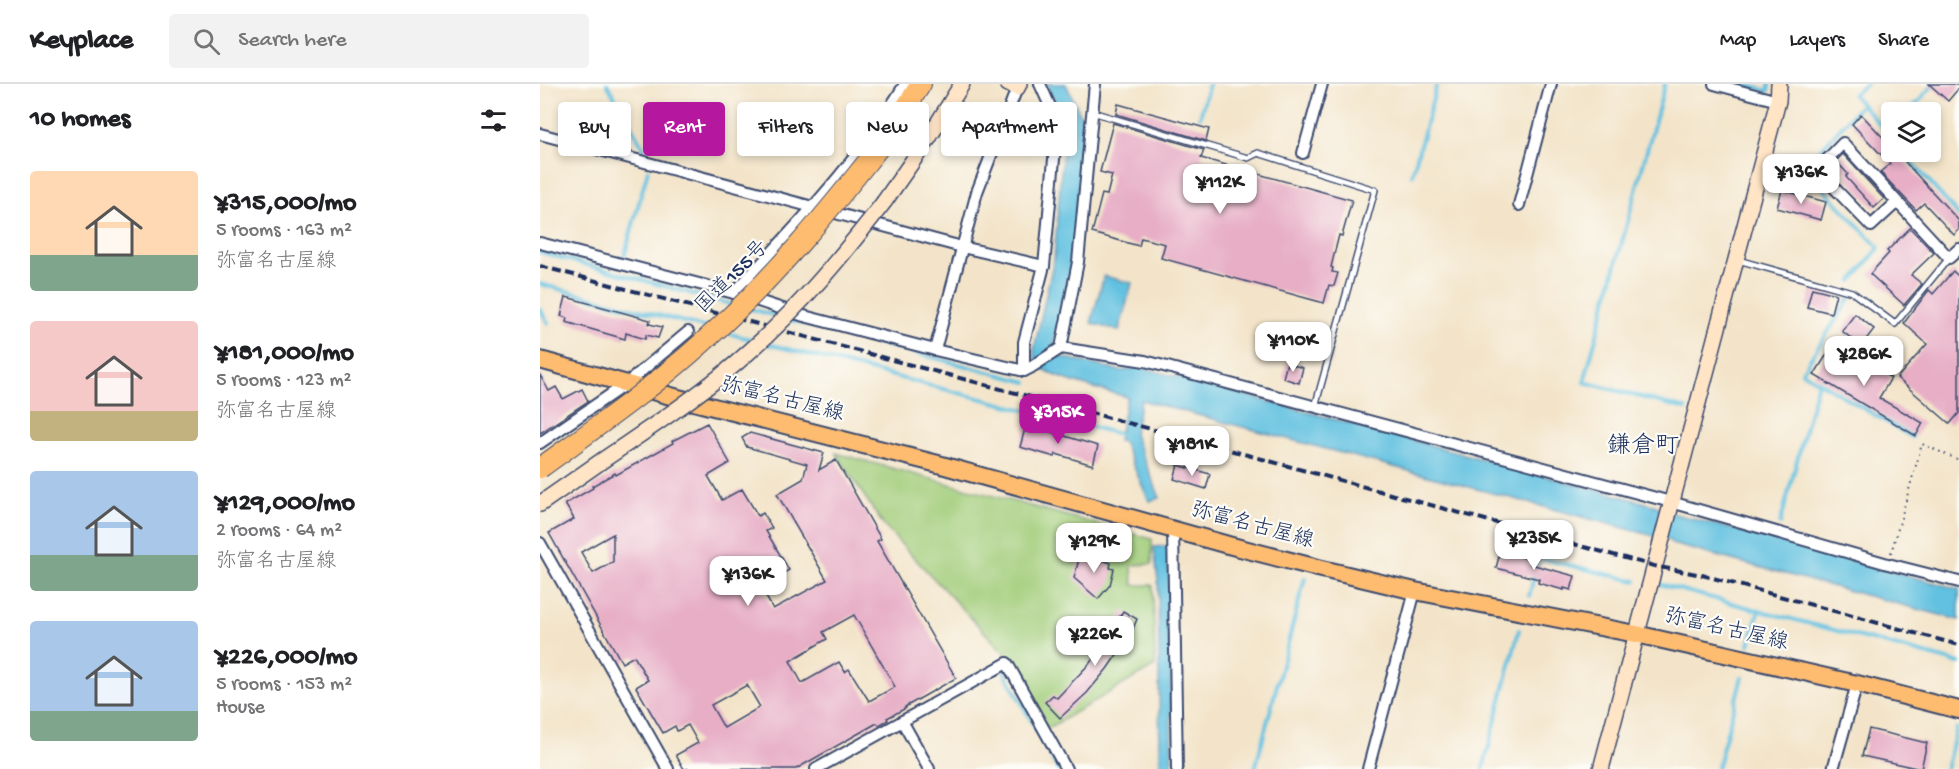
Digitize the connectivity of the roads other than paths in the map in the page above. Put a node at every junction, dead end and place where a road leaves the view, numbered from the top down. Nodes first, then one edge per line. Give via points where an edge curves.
1 (905, 84) edge
2 (921, 84) edge
3 (962, 84) edge
4 (1040, 84) edge
5 (1095, 84) edge
6 (1322, 84) edge
7 (1551, 84) edge
8 (1714, 84) edge
9 (1779, 84) edge
10 (1015, 85) edge
11 (1778, 101) junction
12 (1091, 111) junction
13 (540, 134) edge
14 (1303, 153) joint
15 (1299, 166) junction
16 (1897, 202) junction
17 (1519, 205) dead end
18 (815, 207) junction
19 (540, 243) edge
20 (962, 247) junction
21 (1959, 249) edge
22 (1949, 258) junction
23 (1736, 259) junction
24 (1044, 266) junction
25 (734, 293) junction
26 (688, 332) dead end
27 (1059, 349) junction
28 (935, 350) junction
29 (540, 360) edge
30 (1028, 368) junction
31 (626, 384) junction
32 (1315, 406) junction
33 (540, 443) edge
34 (540, 468) edge
35 (540, 504) edge
36 (1670, 506) junction
37 (1173, 529) junction
38 (540, 543) edge
39 (1959, 582) edge
40 (1415, 591) junction
41 (1636, 634) junction
42 (1857, 684) junction
43 (1959, 710) edge
44 (902, 721) junction
45 (668, 769) edge
46 (816, 769) edge
47 (929, 769) edge
48 (1066, 769) edge
49 (1177, 769) edge
50 (1368, 769) edge
51 (1601, 769) edge
52 (1833, 769) edge

1 - 18 street
2 - 34 highway, 国道155号, bridge via 887,137 841,196 768,278 702,343 619,411
3 - 35 street, bridge via 884,202 837,262 750,352
4 - 24 street via 1057,127
5 - 12 street
6 - 14 street
7 - 17 street
8 - 11 street
9 - 11 street
10 - 20 street
11 - 23 street
12 - 15 lane via 1248,158 1258,153
12 - 27 street via 1078,262
13 - 18 street
14 - 15 lane
15 - 32 lane via 1375,190
16 - 16 street via 1843,143 1818,170 1871,226
16 - 22 street
18 - 20 street
18 - 25 street
19 - 25 street
20 - 24 street
20 - 28 street
21 - 22 street
22 - 23 lane via 1895,324 1852,292
23 - 36 street
24 - 30 street via 1024,342
25 - 28 street via 804,316
26 - 31 street
27 - 30 street
27 - 32 street via 1145,361
28 - 30 street
29 - 31 main road, 弥富名古屋線
31 - 33 street
31 - 37 main road, 弥富名古屋線
32 - 36 street
36 - 39 street
36 - 41 street
37 - 40 main road, 弥富名古屋線
37 - 49 street
38 - 45 street
40 - 41 main road, 弥富名古屋線
40 - 50 street
41 - 42 main road, 弥富名古屋線
41 - 51 street
42 - 43 main road, 弥富名古屋線
42 - 52 street
44 - 46 street
44 - 47 street
44 - 48 street via 1007,663

